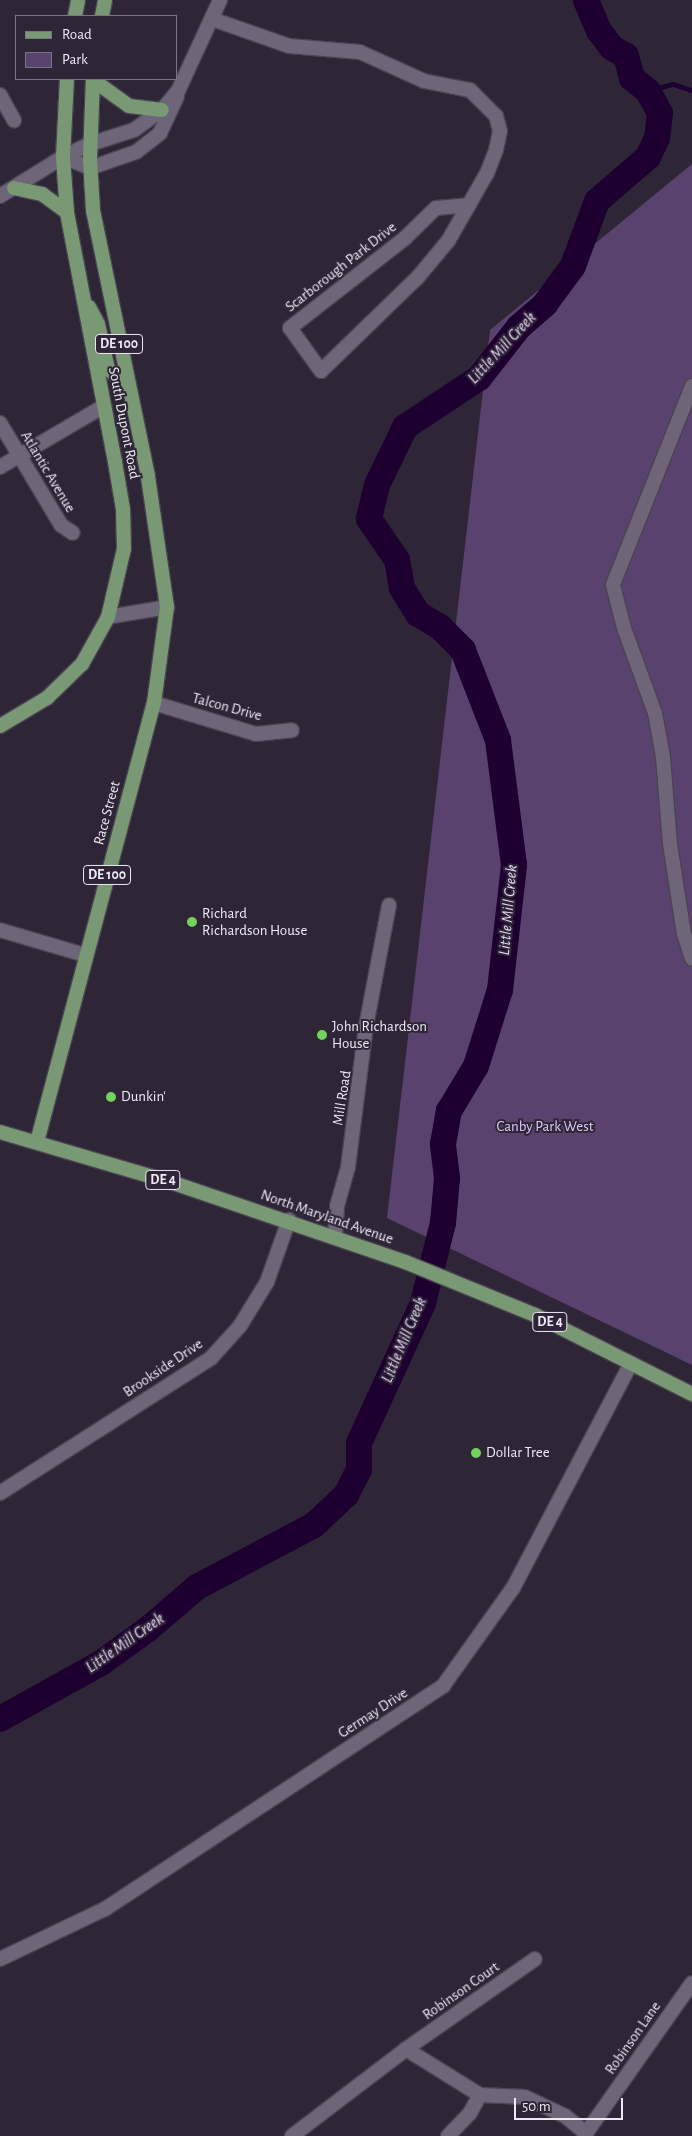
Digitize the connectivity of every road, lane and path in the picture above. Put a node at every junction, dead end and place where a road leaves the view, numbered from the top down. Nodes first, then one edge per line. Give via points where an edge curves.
1 (78, 0) edge
2 (106, 0) edge
3 (220, 0) edge
4 (75, 15) edge
5 (102, 15) edge
6 (212, 19) junction
7 (67, 80) edge
8 (93, 80) edge
9 (94, 80) edge
10 (178, 91) junction
11 (0, 96) edge
12 (162, 110) junction
13 (14, 120) dead end
14 (90, 144) junction
15 (63, 157) junction
16 (90, 168) junction
17 (14, 188) junction
18 (0, 196) edge
19 (469, 205) junction
20 (67, 212) junction
21 (83, 295) junction
22 (127, 384) junction
23 (692, 386) edge
24 (104, 406) junction
25 (0, 423) edge
26 (20, 456) junction
27 (0, 468) edge
28 (73, 534) dead end
29 (167, 607) junction
30 (108, 617) junction
31 (154, 703) junction
32 (0, 726) edge
33 (292, 730) dead end
34 (389, 905) dead end
35 (0, 930) edge
36 (85, 955) junction
37 (692, 959) edge
38 (0, 1132) edge
39 (37, 1142) junction
40 (289, 1220) junction
41 (334, 1236) junction
42 (631, 1363) junction
43 (692, 1394) edge
44 (0, 1493) edge
45 (0, 1959) edge
46 (535, 1959) dead end
47 (692, 1984) edge
48 (406, 2049) junction
49 (480, 2095) junction
50 (585, 2134) edge
51 (292, 2136) edge
52 (448, 2136) edge

1 - 4 main road
2 - 5 main road
3 - 6 street
6 - 10 street
6 - 19 street, Scarborough Park Drive via 289,46 360,52 424,81 470,90 496,116 500,131 487,173
7 - 15 main road, South Dupont Road / DE 100
8 - 14 main road, South Dupont Road / DE 100
9 - 12 main road via 129,106
10 - 12 street
10 - 16 street via 171,117 149,144 123,158
11 - 13 street
12 - 14 street via 134,130
14 - 15 street
14 - 16 main road, South Dupont Road / DE 100
15 - 16 street
15 - 17 street
15 - 20 main road, South Dupont Road / DE 100
16 - 22 main road, South Dupont Road / DE 100 via 93,210
17 - 18 street
17 - 20 main road via 42,194
19 - 19 street, Scarborough Park Drive via 448,242 418,277 321,370 290,328 405,238 436,208
20 - 21 main road, South Dupont Road / DE 100
21 - 22 main road via 98,324 108,369
21 - 24 main road, South Dupont Road / DE 100
22 - 29 main road, South Dupont Road / DE 100 via 148,476
23 - 37 street via 613,585 624,628 656,713 673,862 684,934
24 - 26 street
24 - 30 main road, South Dupont Road / DE 100 via 123,509 124,549
25 - 26 street, Atlantic Avenue
26 - 27 street
26 - 28 street, Atlantic Avenue via 61,525
29 - 30 street
29 - 31 main road, Race Street / DE 100
30 - 32 main road, South Dupont Road / DE 100 via 82,664 62,686
31 - 33 street, Talcon Drive via 256,734
31 - 36 main road, Race Street / DE 100
34 - 41 street, Mill Road via 366,1026 348,1167 337,1206
35 - 36 street
36 - 39 main road, Race Street / DE 100
38 - 39 main road, North Maryland Avenue / DE 4
39 - 40 main road, North Maryland Avenue / DE 4
40 - 41 main road, North Maryland Avenue / DE 4
40 - 44 street, Brookside Drive via 267,1282 240,1326 211,1358
41 - 42 main road, North Maryland Avenue / DE 4 via 535,1315
42 - 43 main road, DE 4
42 - 45 street, Germay Drive via 513,1588 443,1686 105,1909
46 - 48 street, Robinson Court
47 - 50 street, Robinson Lane
48 - 49 street
48 - 51 street, Robinson Court
49 - 50 street via 525,2097 565,2116
49 - 52 street via 470,2113

